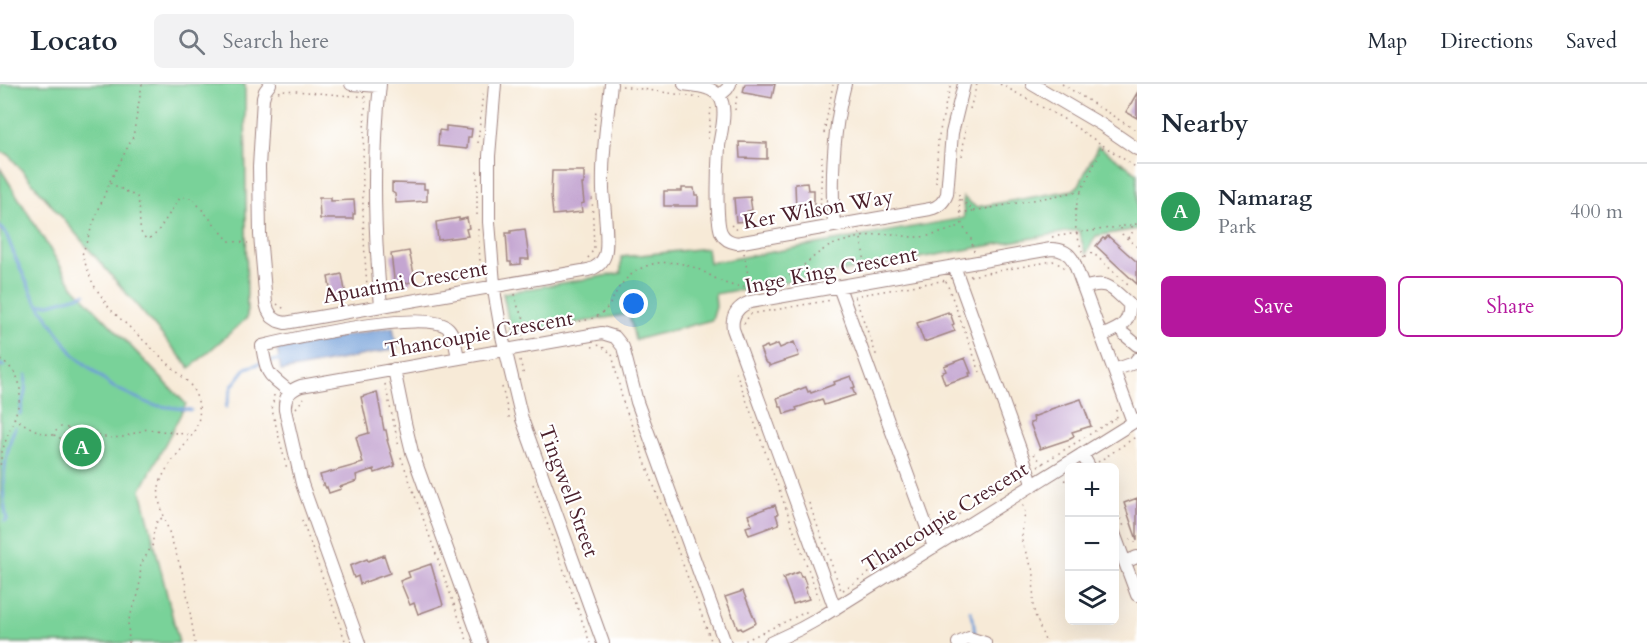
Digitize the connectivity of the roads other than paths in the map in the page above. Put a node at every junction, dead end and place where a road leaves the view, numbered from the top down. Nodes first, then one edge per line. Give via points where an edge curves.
1 (351, 84) edge
2 (495, 84) edge
3 (611, 84) edge
4 (684, 84) edge
5 (845, 84) edge
6 (964, 84) edge
7 (1032, 84) edge
8 (380, 85) edge
9 (273, 89) edge
10 (733, 89) edge
11 (715, 101) junction
12 (1137, 149) edge
13 (834, 221) junction
14 (954, 266) junction
15 (494, 286) junction
16 (1084, 288) junction
17 (841, 292) junction
18 (381, 306) junction
19 (1125, 334) dead end
20 (1101, 336) junction
21 (1137, 345) edge
22 (506, 350) junction
23 (458, 358) junction
24 (1137, 359) edge
25 (394, 369) junction
26 (1114, 370) junction
27 (286, 388) junction
28 (1135, 421) edge
29 (1082, 454) junction
30 (1094, 463) edge
31 (1033, 484) junction
32 (1120, 531) edge
33 (934, 547) junction
34 (1137, 557) edge
35 (1125, 562) junction
36 (1137, 595) edge
37 (833, 603) junction
38 (359, 643) edge
39 (481, 643) edge
40 (603, 643) edge
41 (725, 643) edge
42 (770, 643) edge
43 (958, 643) edge
44 (985, 643) edge

1 - 8 street
2 - 15 street, Tingwell Street via 489,156
3 - 15 street, Apuatimi Crescent via 603,188 604,258 590,269
4 - 11 street via 709,88
5 - 13 street via 835,139
6 - 13 street, Ker Wilson Way via 952,134 948,190 943,202 930,209 858,222
7 - 12 street
8 - 18 street via 374,160
9 - 18 street, Apuatimi Crescent via 265,91 263,98 259,166 260,235 268,310 276,320 289,323
10 - 11 street
11 - 13 street, Ker Wilson Way via 723,108 719,224 726,239 742,243
14 - 16 street, Inge King Crescent via 1058,249 1072,258
14 - 17 street, Inge King Crescent via 868,282
14 - 31 street via 1023,472
15 - 18 street, Apuatimi Crescent
15 - 22 street, Tingwell Street
16 - 20 street, Inge King Crescent
16 - 20 street via 1103,283 1129,304 1127,321
17 - 33 street
17 - 37 street, Inge King Crescent via 748,303 737,310 732,324
19 - 21 street
20 - 26 street, Inge King Crescent
22 - 23 street, Thancoupie Crescent
22 - 40 street, Tingwell Street via 530,441
22 - 41 street, Thancoupie Crescent via 602,333 619,341 637,402
23 - 25 street, Thancoupie Crescent
23 - 27 street via 454,339 447,328 436,323 375,324 262,346 266,370
24 - 26 street
25 - 27 street, Thancoupie Crescent
25 - 39 street via 412,452
26 - 28 street, Inge King Crescent
27 - 38 street via 285,409 302,484
28 - 29 street, Thancoupie Crescent
29 - 30 street
29 - 31 street, Thancoupie Crescent
31 - 33 street, Thancoupie Crescent
32 - 35 street
33 - 37 street, Thancoupie Crescent
34 - 35 street
35 - 36 street
37 - 42 street, Thancoupie Crescent via 801,629
43 - 44 street via 969,638

